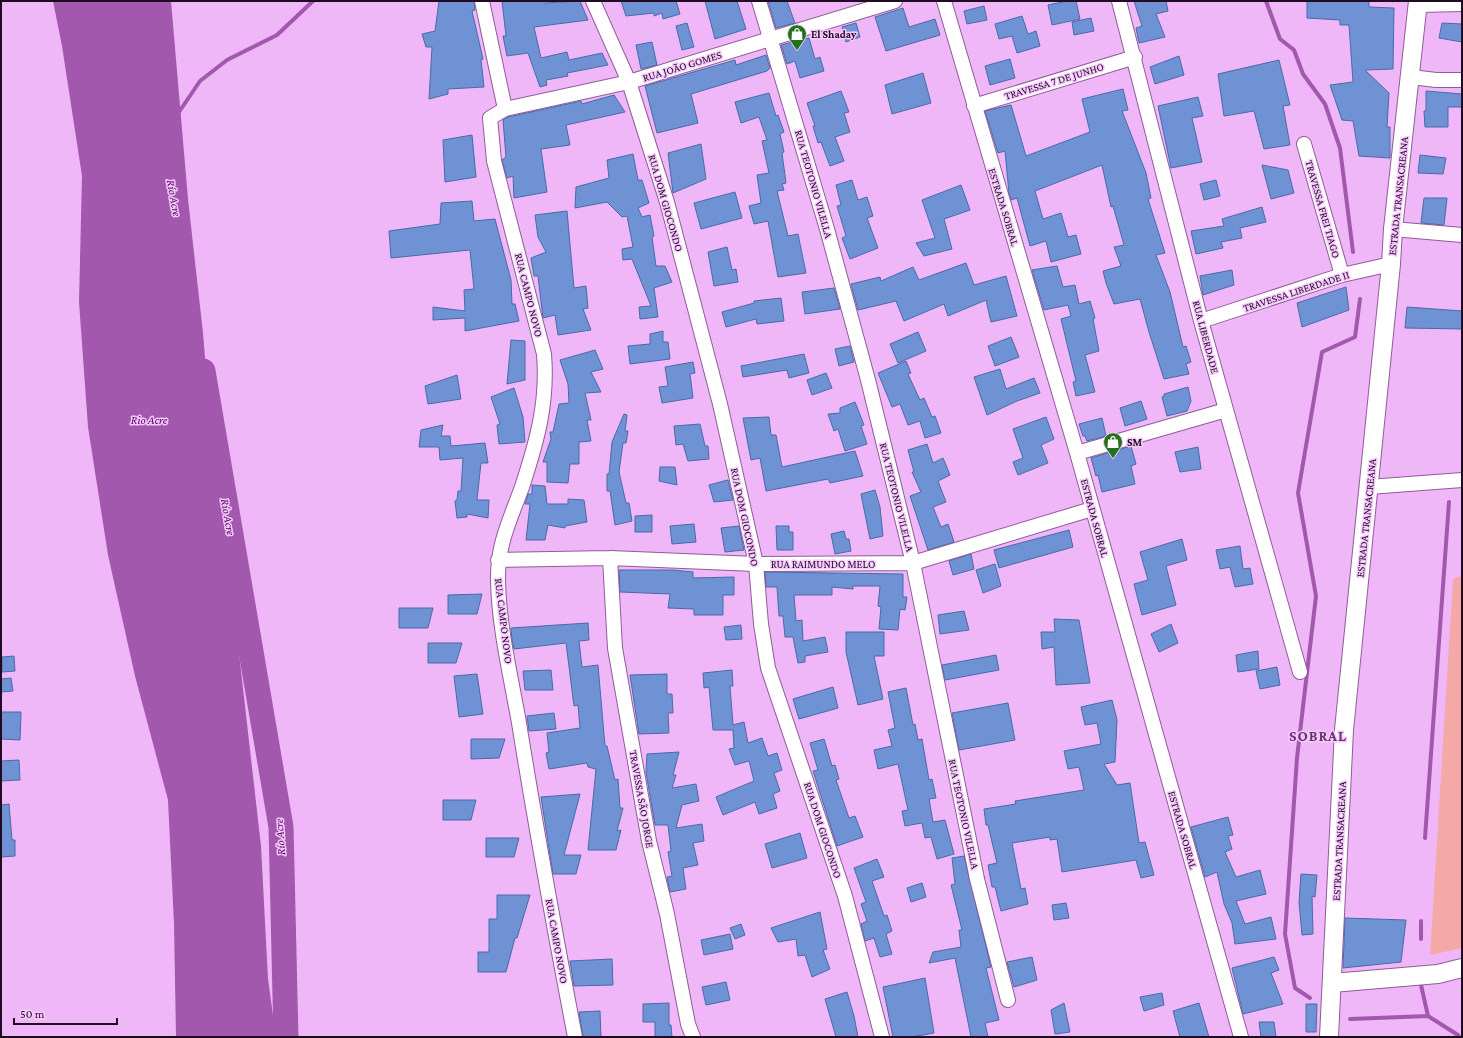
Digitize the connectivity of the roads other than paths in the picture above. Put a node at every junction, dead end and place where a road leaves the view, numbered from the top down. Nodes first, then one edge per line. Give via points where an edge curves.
1 (482, 1) edge
2 (593, 1) edge
3 (759, 1) edge
4 (895, 1) edge
5 (944, 1) edge
6 (1119, 1) edge
7 (1418, 3) edge
8 (1462, 4) edge
9 (771, 39) junction
10 (1135, 56) junction
11 (1411, 77) junction
12 (1462, 80) edge
13 (629, 82) junction
14 (974, 106) junction
15 (505, 108) junction
16 (492, 141) joint
17 (1304, 144) dead end
18 (1393, 230) junction
19 (1462, 235) edge
20 (1391, 264) junction
21 (1342, 275) junction
22 (1201, 321) junction
23 (1226, 410) junction
24 (1077, 453) junction
25 (1462, 480) edge
26 (1369, 487) junction
27 (1092, 509) junction
28 (610, 558) junction
29 (498, 560) junction
30 (913, 563) junction
31 (756, 564) junction
32 (1300, 672) dead end
33 (1462, 968) edge
34 (1332, 983) junction
35 (1008, 1000) dead end
36 (575, 1037) edge
37 (693, 1037) edge
38 (882, 1037) edge
39 (1241, 1037) edge
40 (1329, 1037) edge

1 - 15 street
2 - 13 street, RUA DOM GIOCONDO
3 - 9 street, RUA TEOTONIO VILELLA
4 - 9 street, RUA JOÃO GOMES
5 - 14 street, ESTRADA SOBRAL
6 - 10 street, RUA LIBERDADE
7 - 8 street
7 - 11 street, ESTRADA TRANSACREANA
9 - 13 street, RUA JOÃO GOMES
9 - 30 street, RUA TEOTONIO VILELLA via 862,357
10 - 14 street, TRAVESSA 7 DE JUNHO
10 - 22 street, RUA LIBERDADE
11 - 12 street
11 - 18 street, ESTRADA TRANSACREANA
13 - 15 street, RUA JOÃO GOMES
13 - 31 street, RUA DOM GIOCONDO via 667,202 695,307
14 - 24 street, ESTRADA SOBRAL
15 - 16 street, RUA JOÃO GOMES via 490,118
16 - 29 street, RUA CAMPO NOVO via 494,161 544,354 545,370 545,403 540,428 503,535
17 - 21 street, TRAVESSA FREI TIAGO
18 - 19 street
18 - 20 street, ESTRADA TRANSACREANA
20 - 21 street, TRAVESSA LIBERDADE II
20 - 26 street, ESTRADA TRANSACREANA
21 - 22 street, TRAVESSA LIBERDADE II
22 - 23 street, RUA LIBERDADE
23 - 24 street
23 - 32 street, RUA LIBERDADE
24 - 27 street, ESTRADA SOBRAL
25 - 26 street
26 - 34 street, ESTRADA TRANSACREANA via 1344,730
27 - 30 street, RUA RAIMUNDO MELO
27 - 39 street, ESTRADA SOBRAL
28 - 29 street, RUA RAIMUNDO MELO
28 - 31 street, RUA RAIMUNDO MELO
28 - 37 street, TRAVESSA SÃO JORGE via 615,648 649,841 667,914 688,1024
29 - 36 street, RUA CAMPO NOVO via 503,630
30 - 31 street, RUA RAIMUNDO MELO
30 - 35 street, RUA TEOTONIO VILELLA via 977,879
31 - 38 street, RUA DOM GIOCONDO via 768,668 845,896
33 - 34 street via 1438,974
34 - 40 street, ESTRADA TRANSACREANA

